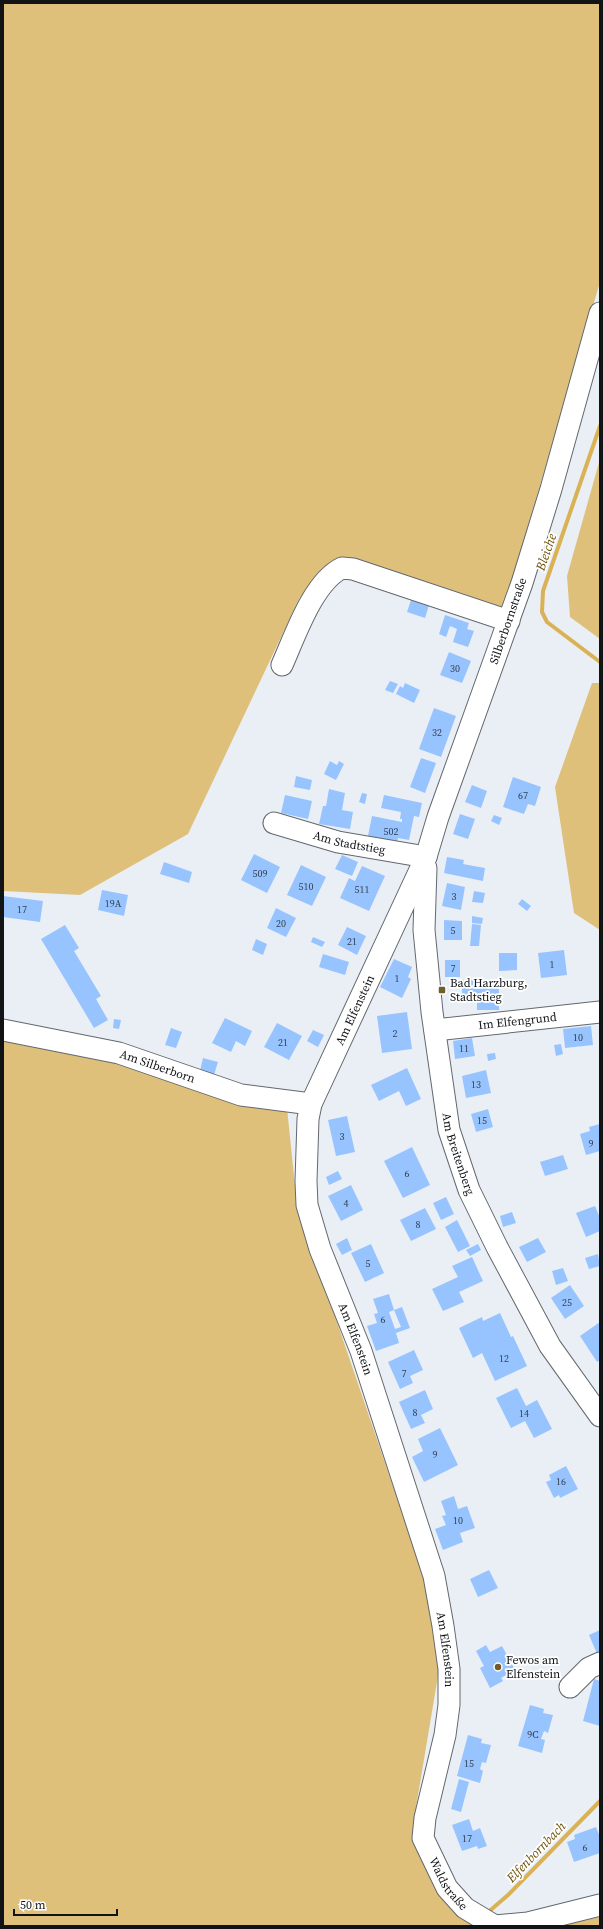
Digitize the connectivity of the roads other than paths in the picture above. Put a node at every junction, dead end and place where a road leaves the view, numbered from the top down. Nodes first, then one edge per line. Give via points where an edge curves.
1 (600, 312) edge
2 (508, 621) junction
3 (282, 665) dead end
4 (274, 823) dead end
5 (426, 857) junction
6 (600, 1012) edge
7 (3, 1030) edge
8 (435, 1030) junction
9 (311, 1104) junction
10 (600, 1416) edge
11 (600, 1662) edge
12 (570, 1687) dead end
13 (423, 1838) joint
14 (600, 1905) edge

1 - 2 street, Silberbornstraße via 551,489
2 - 3 street via 353,569 342,568 324,582 315,595
2 - 5 street, Silberbornstraße
4 - 5 street, Am Stadtstieg via 338,842
5 - 8 street, Am Breitenberg via 424,930
5 - 9 street, Am Elfenstein
6 - 8 street, Im Elfengrund
7 - 9 street, Am Silberborn via 119,1053 241,1095
8 - 10 street, Am Breitenberg via 449,1130 469,1190 496,1247 550,1346
9 - 13 street, Am Elfenstein via 308,1119 307,1205 320,1249 361,1351 434,1576 443,1626 449,1669 450,1705 425,1818
11 - 12 street via 589,1668
13 - 14 street, Waldstraße via 447,1888 465,1908 495,1926 528,1923

